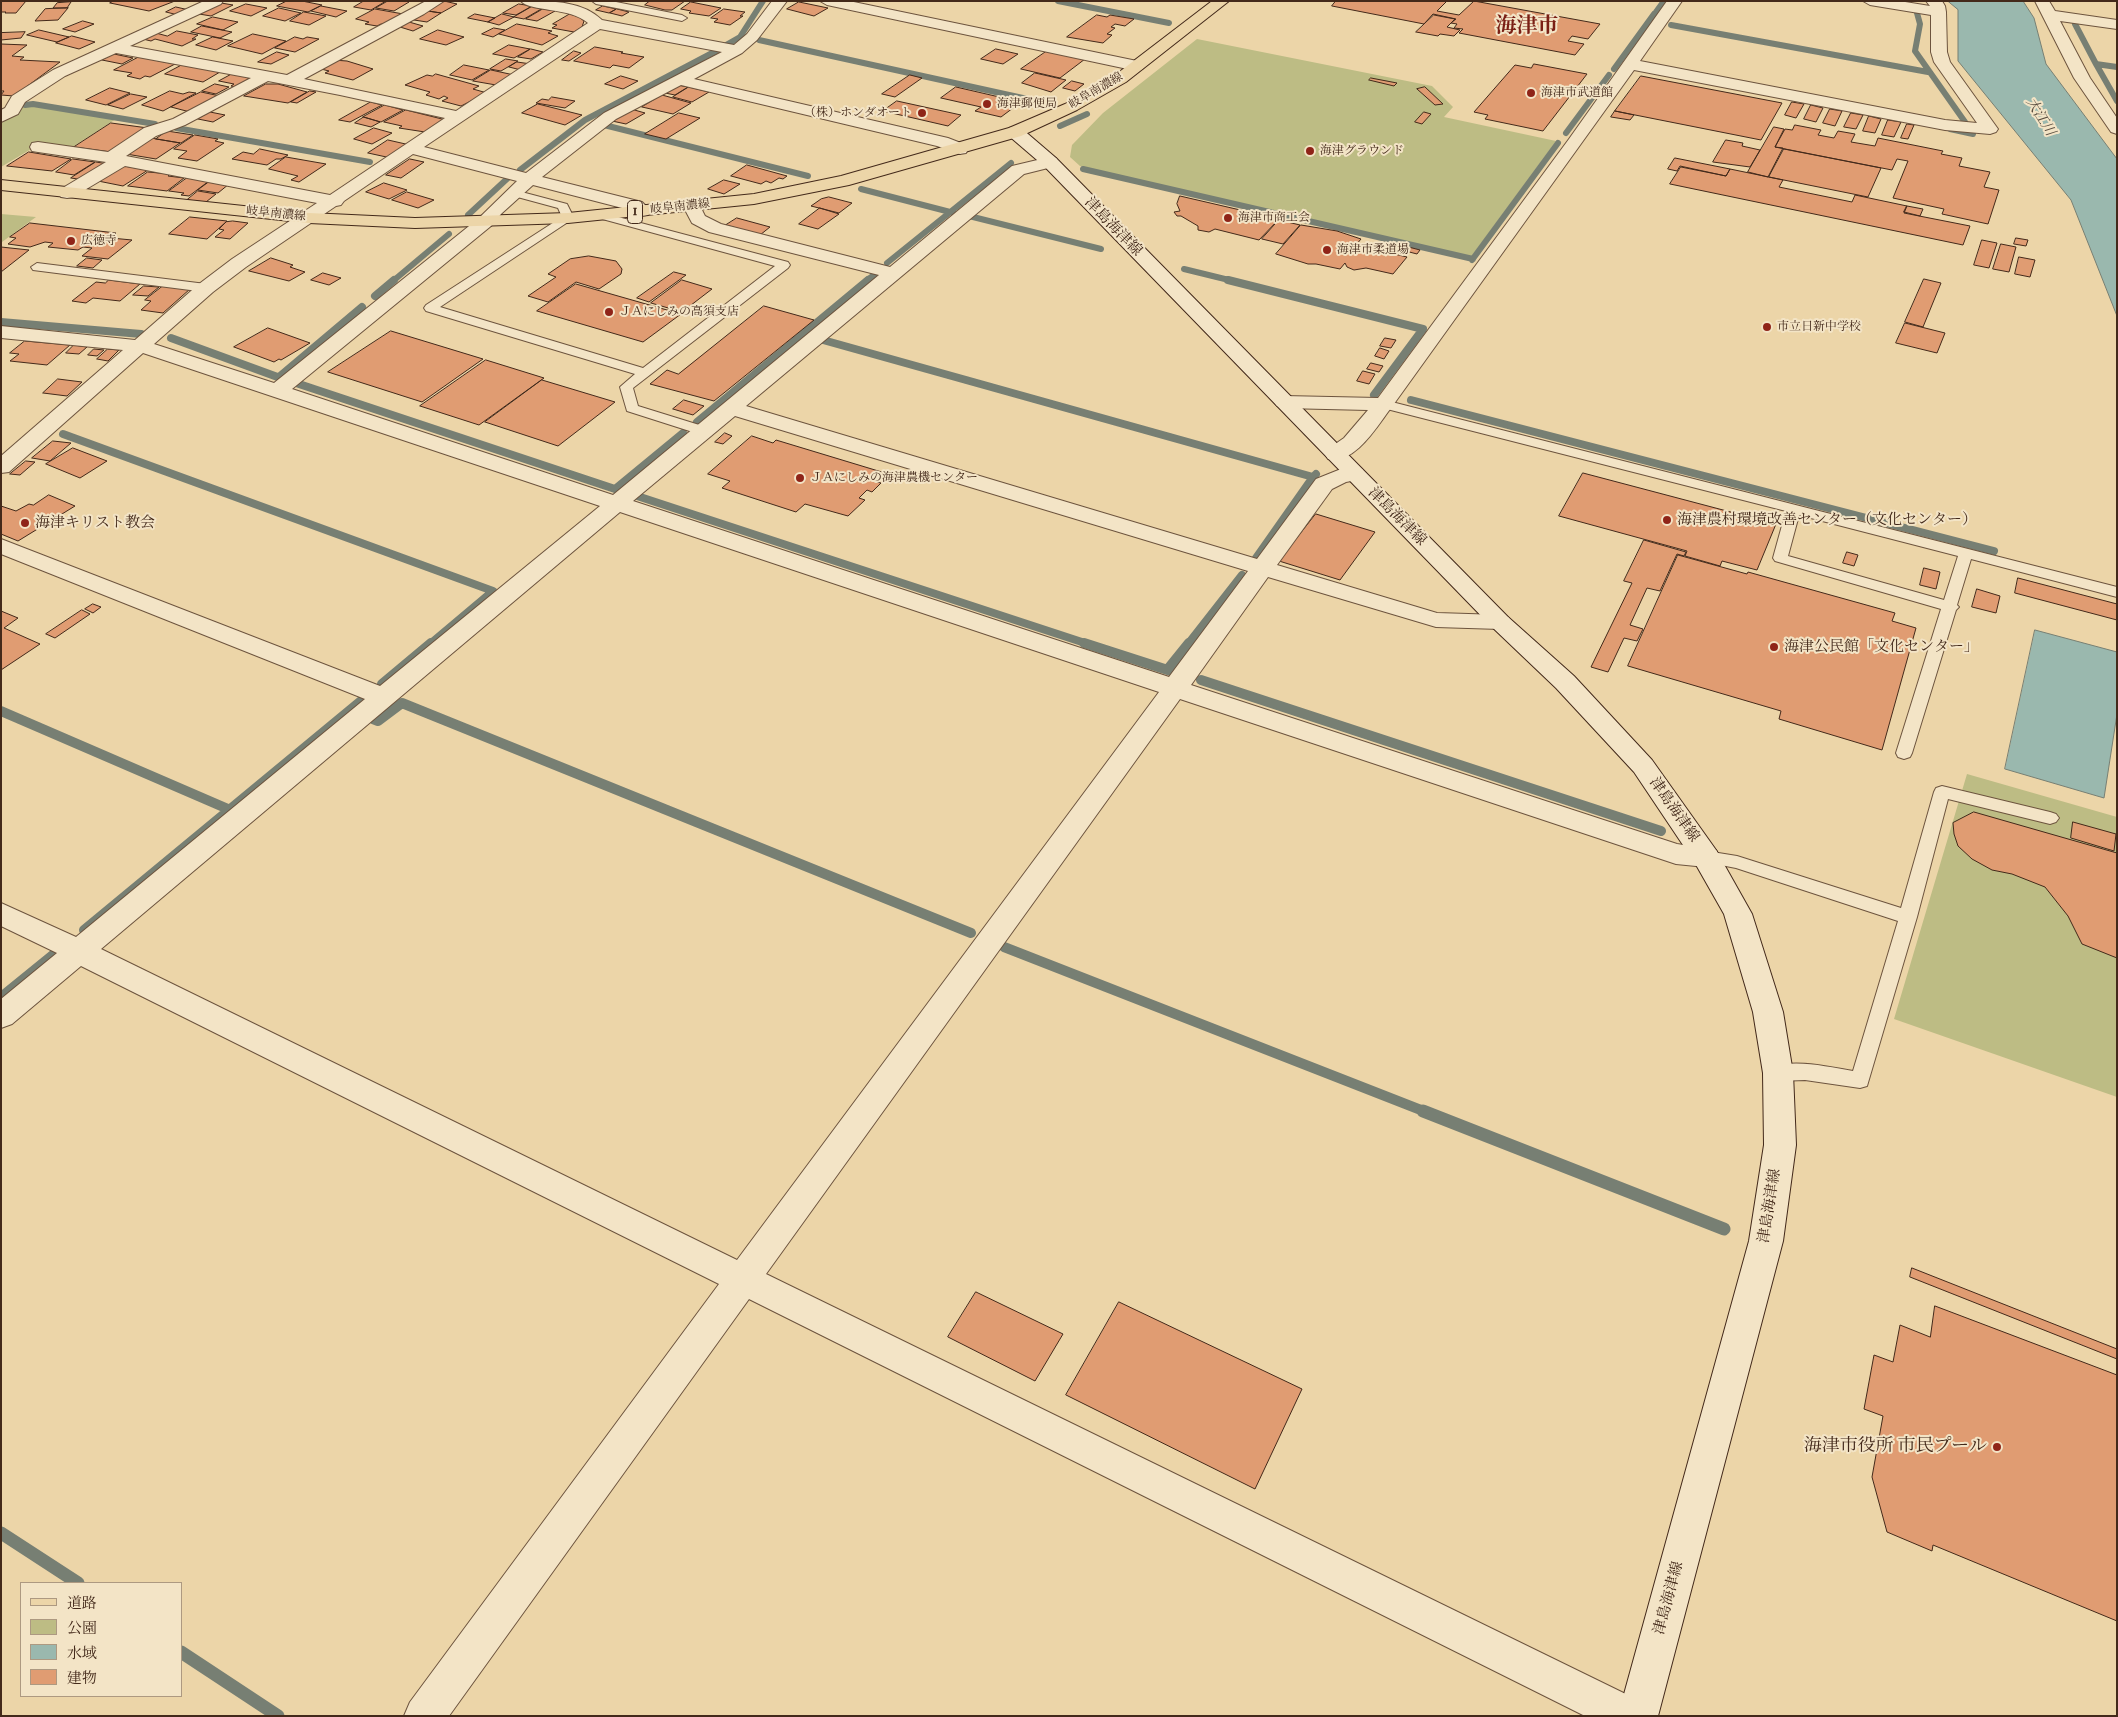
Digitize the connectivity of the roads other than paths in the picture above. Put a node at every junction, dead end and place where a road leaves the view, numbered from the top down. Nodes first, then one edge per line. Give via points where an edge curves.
1 (216, 1) edge
2 (437, 1) edge
3 (528, 1) edge
4 (595, 1) edge
5 (780, 1) edge
6 (827, 1) edge
7 (1222, 1) edge
8 (1676, 1) edge
9 (1870, 1) edge
10 (2042, 1) edge
11 (1936, 7) edge
12 (577, 12) junction
13 (2051, 15) junction
14 (682, 18) dead end
15 (598, 24) junction
16 (2117, 25) edge
17 (116, 48) junction
18 (737, 50) junction
19 (1629, 64) junction
20 (1137, 66) junction
21 (268, 76) junction
22 (290, 80) junction
23 (679, 80) junction
24 (2110, 112) edge
25 (1, 117) edge
26 (460, 117) junction
27 (2117, 129) edge
28 (1015, 132) junction
29 (38, 147) dead end
30 (413, 148) junction
31 (960, 149) junction
32 (117, 159) junction
33 (1050, 162) junction
34 (530, 178) junction
35 (1, 185) edge
36 (67, 193) junction
37 (514, 193) junction
38 (334, 201) junction
39 (692, 206) junction
40 (642, 211) junction
41 (599, 215) junction
42 (309, 218) junction
43 (568, 218) junction
44 (485, 222) junction
45 (36, 266) dead end
46 (893, 273) junction
47 (206, 288) junction
48 (1, 332) edge
49 (140, 346) junction
50 (645, 372) junction
51 (276, 391) junction
52 (1284, 402) junction
53 (1384, 404) junction
54 (731, 408) junction
55 (704, 431) junction
56 (1345, 464) junction
57 (1, 468) edge
58 (617, 503) junction
59 (1794, 509) junction
60 (1, 546) edge
61 (1966, 553) junction
62 (1262, 569) junction
63 (2117, 592) edge
64 (1951, 607) junction
65 (1500, 622) junction
66 (1174, 688) junction
67 (384, 696) junction
68 (1904, 753) dead end
69 (2050, 818) dead end
70 (1706, 857) junction
71 (1, 913) edge
72 (1908, 917) junction
73 (78, 951) junction
74 (1, 1016) edge
75 (1778, 1073) junction
76 (743, 1279) junction
77 (424, 1716) edge
78 (1628, 1716) edge
79 (1638, 1716) edge

1 - 17 street
2 - 22 street
3 - 12 street
4 - 12 street
4 - 14 lane
5 - 18 street via 752,38
6 - 20 street
7 - 20 main road, 岐阜南濃線 / 1
8 - 19 street
9 - 11 street
10 - 13 street
11 - 19 street via 1942,62 1990,129 1944,124
12 - 15 street
13 - 16 street
13 - 24 street via 2072,61
15 - 18 street
15 - 26 street
17 - 21 street
17 - 25 street via 59,73 18,99 12,110
18 - 23 street
19 - 53 street via 1576,143
20 - 28 main road, 岐阜南濃線 / 1 via 1071,106
21 - 22 street
21 - 32 street via 179,122 150,132
22 - 26 street
23 - 31 street via 942,142
23 - 34 street via 610,116
24 - 27 street
26 - 30 street
28 - 31 main road, 岐阜南濃線 / 1
28 - 33 street, 津島海津線
29 - 32 street
30 - 34 street
30 - 38 street
31 - 39 main road, 岐阜南濃線 / 1 via 843,181 754,199
32 - 36 street
32 - 38 street
33 - 46 street via 1018,170
33 - 52 street, 津島海津線
34 - 37 street
34 - 40 street via 636,206
35 - 36 main road, 岐阜南濃線 / 1
36 - 42 main road, 岐阜南濃線 / 1
37 - 43 lane via 563,206
37 - 44 street
38 - 42 street
39 - 40 main road, 岐阜南濃線 / 1
39 - 46 street via 698,219 715,228
40 - 41 main road, 岐阜南濃線 / 1
41 - 43 main road, 岐阜南濃線 / 1
41 - 50 lane via 784,265
42 - 44 main road, 岐阜南濃線 / 1
42 - 47 street
43 - 44 main road, 岐阜南濃線 / 1
43 - 50 lane via 430,308
44 - 51 street
45 - 47 lane
46 - 54 street
47 - 49 street
48 - 49 street
49 - 51 street
49 - 57 street
50 - 55 lane via 626,387 632,408
51 - 58 street
52 - 53 street
52 - 56 street, 津島海津線
53 - 56 street via 1352,443
53 - 59 lane
54 - 55 street
54 - 62 street
55 - 58 street
56 - 62 street via 1324,484
56 - 65 street, 津島海津線
58 - 66 street
58 - 67 street
59 - 61 lane
59 - 64 lane via 1780,558
60 - 67 street
61 - 63 lane
61 - 64 lane
62 - 65 street via 1436,620
62 - 66 street
64 - 68 lane
65 - 70 street, 津島海津線 via 1564,682 1643,766
66 - 70 street via 1676,854
66 - 76 street
67 - 73 street
69 - 72 lane via 1942,792
70 - 72 lane via 1737,862
70 - 75 street, 津島海津線 via 1738,914 1768,1012
71 - 73 street
72 - 75 lane via 1860,1080 1805,1072
73 - 74 street
73 - 76 street
75 - 79 street, 津島海津線 via 1780,1145 1766,1241
76 - 77 street
76 - 78 street

